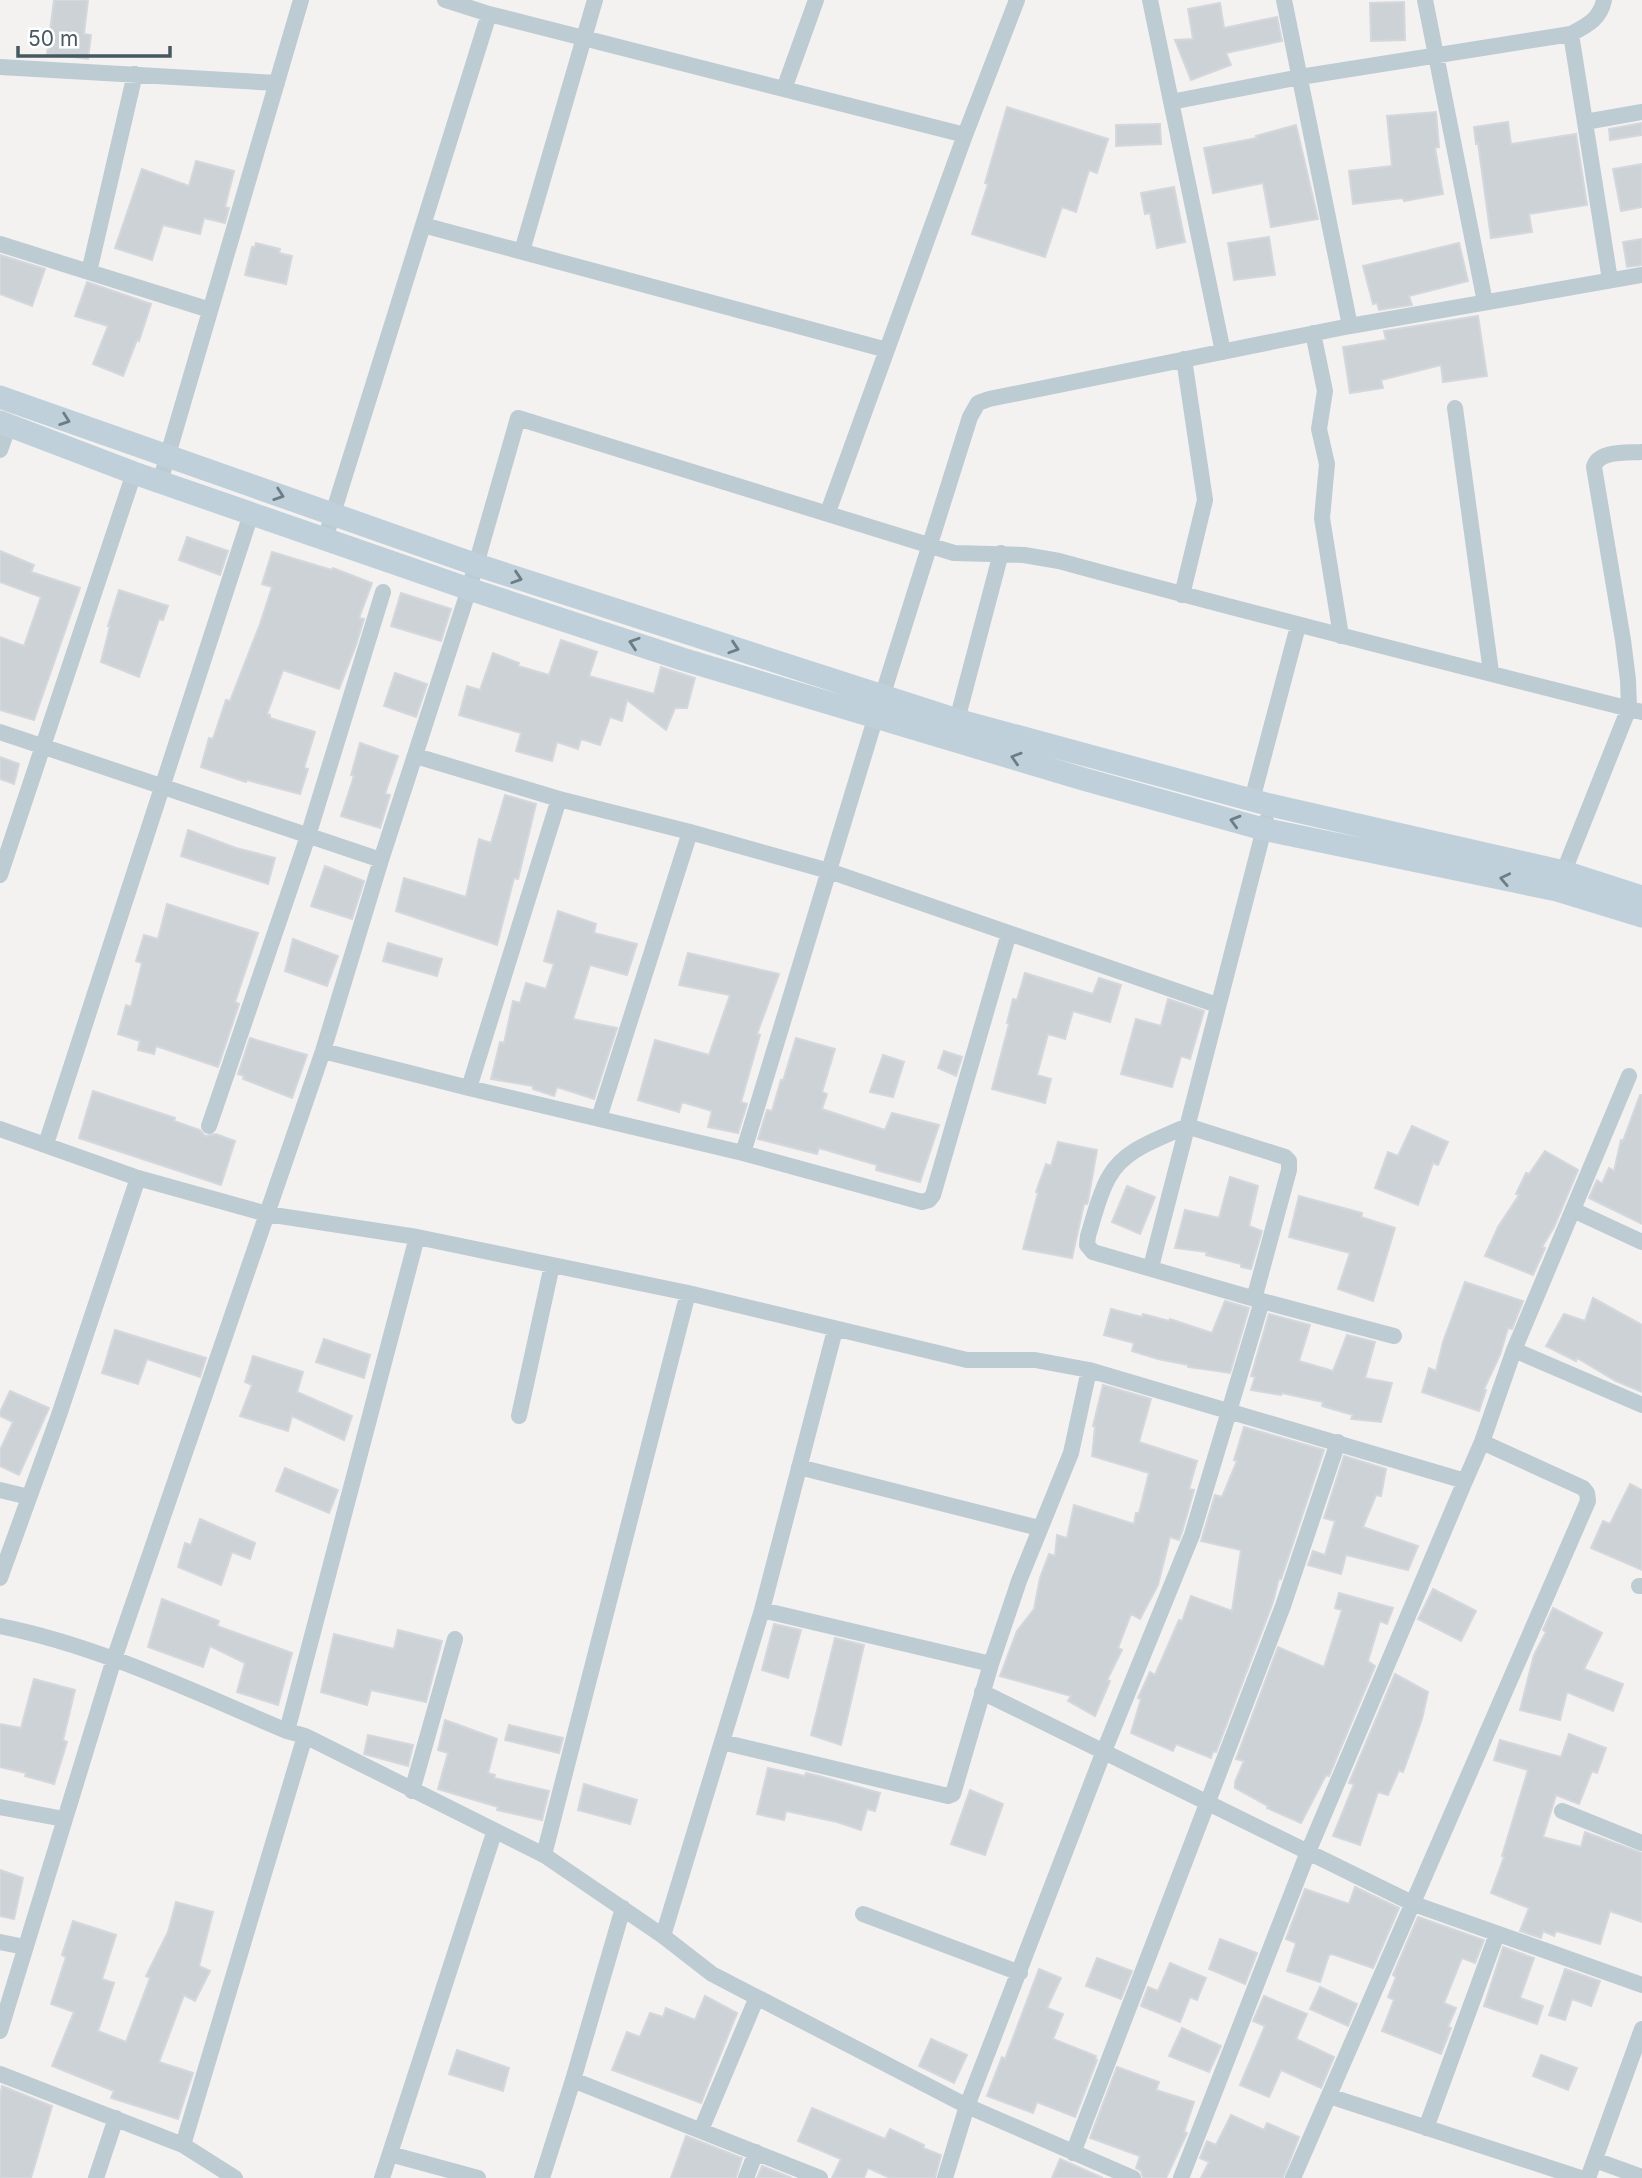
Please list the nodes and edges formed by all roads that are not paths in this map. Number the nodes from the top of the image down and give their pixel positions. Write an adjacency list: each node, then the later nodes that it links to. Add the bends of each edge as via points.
1 (301, 0): 17 (street)
2 (446, 0): 10 (street)
3 (595, 0): 12 (street)
4 (816, 0): 18 (street)
5 (1017, 0): 22 (street)
6 (1150, 0): 19 (street)
7 (1284, 0): 16 (street)
8 (1425, 0): 13 (street)
9 (1604, 0): 11 (street, via 1593,22)
10 (489, 14): 12 (street); 23 (street)
11 (1571, 34): 13 (street); 21 (street)
12 (583, 38): 18 (street); 25 (street)
13 (1436, 57): 16 (street); 29 (street)
14 (0, 66): 15 (street)
15 (135, 74): 17 (street); 26 (street)
16 (1300, 77): 19 (street); 31 (street)
17 (276, 83): 30 (street)
18 (784, 89): 22 (street)
19 (1171, 102): 34 (street)
20 (1642, 112): 21 (street)
21 (1585, 122): 28 (street)
22 (965, 135): 33 (street)
23 (423, 225): 25 (street); 46 (street)
24 (0, 244): 26 (street)
25 (522, 251): 33 (street)
26 (89, 272): 30 (street)
27 (1642, 275): 28 (street)
28 (1609, 280): 29 (street)
29 (1485, 302): 31 (street)
30 (210, 310): 41 (street)
31 (1350, 326): 32 (street)
32 (1313, 333): 34 (street); 55 (street, via 1325,391 1319,429 1327,464 1322,518)
33 (887, 350): 44 (street)
34 (1223, 352): 35 (street)
35 (1184, 359): 48 (street, via 978,403); 53 (street, via 1205,500)
36 (0, 397): 41 (street, one-way to 41)
37 (1455, 408): 56 (street)
38 (4, 424): 39 (street); 42 (street)
39 (0, 450)
40 (1642, 452): 58 (street, via 1601,456 1594,467)
41 (167, 455): 43 (street); 46 (street, one-way to 46)
42 (134, 473): 43 (street); 61 (street)
43 (160, 482): 45 (street)
44 (828, 512): 48 (street); 50 (street, via 518,418)
45 (251, 513): 47 (street); 63 (street)
46 (333, 514): 47 (street); 50 (street)
47 (325, 539): 51 (street)
48 (929, 545): 49 (street, via 954,553); 57 (street)
49 (1001, 553): 53 (street, via 1059,562); 59 (street)
50 (477, 565): 51 (street); 57 (street, one-way to 57)
51 (469, 589): 57 (street, one-way to 51, via 682,659); 62 (street)
52 (383, 592): 68 (street)
53 (1182, 595): 54 (street)
54 (1298, 626): 55 (street); 65 (street)
55 (1341, 636): 56 (street)
56 (1490, 672): 58 (street)
57 (879, 706): 59 (street); 66 (street, one-way to 57, via 1083,779); 70 (street)
58 (1635, 710): 72 (street)
59 (957, 720): 65 (street)
60 (0, 732): 61 (street)
61 (43, 746): 63 (street); 71 (street)
62 (416, 756): 64 (street); 69 (street)
63 (163, 786): 68 (street); 84 (street)
64 (559, 799): 67 (street); 79 (street)
65 (1261, 802): 66 (street); 72 (street)
66 (1264, 830): 72 (street, one-way to 66); 76 (street)
67 (690, 832): 70 (street); 80 (street)
68 (308, 836): 69 (street); 81 (street)
69 (380, 860): 77 (street)
70 (829, 871): 75 (street); 85 (street)
71 (0, 875)
72 (1560, 881): 73 (street); 74 (street)
73 (1642, 897)
74 (1642, 916)
75 (1009, 933): 76 (street); 85 (street, via 929,1200 922,1202)
76 (1217, 1005): 82 (street)
77 (323, 1051): 79 (street); 88 (street)
78 (1629, 1076): 87 (street)
79 (469, 1088): 80 (street)
80 (599, 1118): 85 (street)
81 (209, 1126)
82 (1187, 1126): 92 (street); 92 (street, via 1121,1161 1108,1178 1088,1236 1087,1245 1093,1252); 94 (street, via 1289,1161)
83 (0, 1129): 84 (street)
84 (46, 1144): 86 (street)
85 (743, 1153)
86 (138, 1178): 88 (street); 107 (street)
87 (1573, 1210): 90 (street); 97 (street)
88 (267, 1214): 89 (street); 113 (street)
89 (418, 1237): 91 (street); 116 (street)
90 (1642, 1242)
91 (551, 1265): 93 (street); 101 (street)
92 (1150, 1268): 94 (street)
93 (688, 1293): 95 (street); 128 (street)
94 (1258, 1300): 96 (street); 100 (street)
95 (835, 1330): 98 (street, via 967,1360 1035,1360); 104 (street)
96 (1394, 1336)
97 (1514, 1350): 99 (street); 103 (street)
98 (1089, 1370): 100 (street); 108 (street, via 1071,1453)
99 (1642, 1405)
100 (1230, 1411): 102 (street); 119 (street, via 1192,1535)
101 (519, 1416)
102 (1338, 1442): 105 (street); 121 (street, via 1283,1606)
103 (1482, 1442): 105 (street); 129 (street, via 1583,1488 1588,1501)
104 (799, 1467): 108 (street); 110 (street)
105 (1465, 1481): 127 (street)
106 (0, 1490): 107 (street)
107 (29, 1497): 109 (street)
108 (1039, 1528): 114 (street)
109 (0, 1578)
110 (762, 1610): 114 (street); 118 (street)
111 (0, 1626): 113 (street)
112 (455, 1639): 120 (street)
113 (114, 1659): 116 (street); 124 (street)
114 (991, 1664): 115 (street)
115 (982, 1692): 118 (street, via 956,1787 948,1796); 119 (street)
116 (287, 1731): 117 (street)
117 (305, 1736): 120 (street); 148 (street)
118 (722, 1742): 133 (street)
119 (1104, 1751): 121 (street); 136 (street)
120 (412, 1791): 125 (street)
121 (1206, 1802): 127 (street); 150 (street)
122 (0, 1807): 124 (street)
123 (1562, 1811): 126 (street)
124 (64, 1819): 135 (street)
125 (494, 1832): 128 (street); 151 (street)
126 (1642, 1843)
127 (1308, 1852): 129 (street); 163 (street)
128 (544, 1856): 130 (street)
129 (1414, 1904): 132 (street); 143 (street)
130 (623, 1908): 133 (street); 142 (street)
131 (863, 1914): 136 (street)
132 (1497, 1934): 137 (street); 146 (street)
133 (663, 1936): 138 (street, via 712,1974)
134 (0, 1942): 135 (street)
135 (25, 1947): 140 (street)
136 (1020, 1973): 144 (street)
137 (1642, 1985)
138 (757, 1997): 144 (street); 147 (street)
139 (1642, 2029): 152 (street)
140 (0, 2031)
141 (0, 2074): 145 (street)
142 (573, 2080): 147 (street); 158 (street)
143 (1329, 2096): 146 (street); 164 (street)
144 (967, 2106): 150 (street); 161 (street)
145 (116, 2119): 148 (street); 155 (street)
146 (1426, 2128): 165 (street)
147 (701, 2130): 149 (street)
148 (183, 2145): 153 (street)
149 (756, 2152): 159 (street); 160 (street)
150 (1073, 2153): 162 (street)
151 (390, 2154): 156 (street); 157 (street)
152 (1595, 2160): 154 (street); 166 (street)
153 (231, 2177)
154 (1642, 2177)
155 (96, 2178)
156 (382, 2178)
157 (478, 2178)
158 (542, 2178)
159 (746, 2178)
160 (820, 2178)
161 (945, 2178)
162 (1133, 2178)
163 (1181, 2178)
164 (1293, 2178)
165 (1581, 2178)
166 (1588, 2178)

